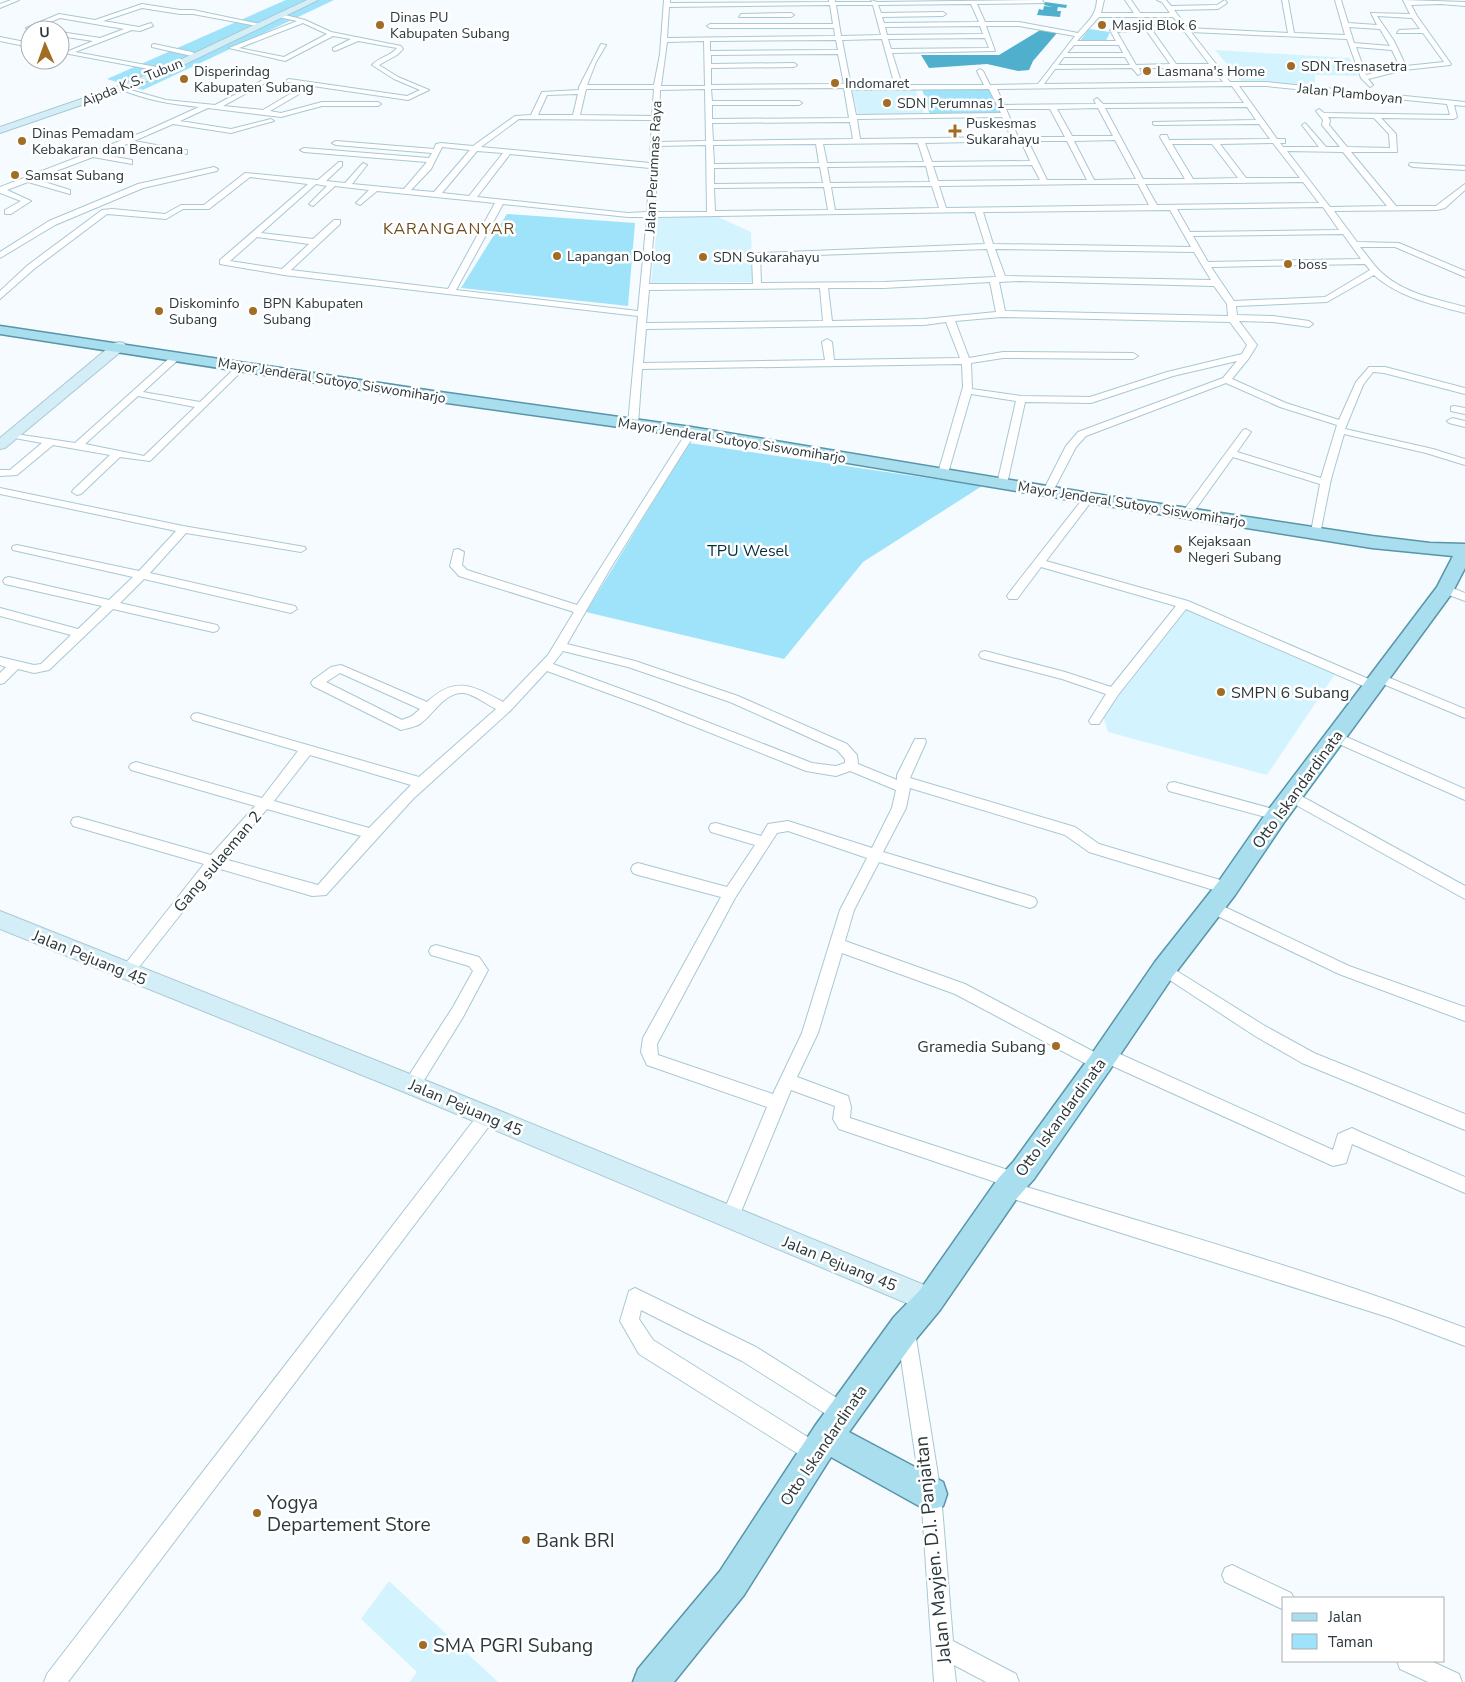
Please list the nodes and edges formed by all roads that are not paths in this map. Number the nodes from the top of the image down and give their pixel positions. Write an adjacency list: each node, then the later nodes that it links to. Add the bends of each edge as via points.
1 (16, 0): 25 (street)
2 (306, 0): 39 (street, Aipda K.S. Tubun)
3 (314, 0): 33 (street, Aipda K.S. Tubun)
4 (1101, 0): 30 (street)
5 (1128, 0): 31 (street)
6 (1160, 0): 26 (street)
7 (1285, 0): 59 (street)
8 (1338, 0): 45 (street)
9 (1429, 0): 20 (street)
10 (956, 1): 17 (street); 21 (street)
11 (987, 1): 17 (street); 18 (street)
12 (1407, 1): 20 (street); 35 (street)
13 (667, 2): 24 (street); 67 (street, Jalan Perumnas Raya)
14 (790, 2): 15 (street); 22 (street); 28 (street)
15 (832, 2): 16 (street); 48 (street)
16 (874, 2): 21 (street); 29 (street)
17 (972, 2): 40 (street)
18 (1042, 2)
19 (1225, 2): 26 (street, via 1218,8)
20 (1441, 2): 23 (street)
21 (939, 3): 27 (street)
22 (740, 4): 24 (street); 34 (street)
23 (1465, 4)
24 (711, 5)
25 (0, 6)
26 (1169, 8): 32 (street)
27 (943, 14): 29 (street); 44 (street)
28 (791, 15): 34 (street); 47 (street)
29 (878, 15): 43 (street)
30 (1097, 15): 31 (street); 58 (street)
31 (1138, 15): 32 (street)
32 (1174, 15): 52 (street)
33 (282, 16): 38 (street); 110 (street, Aipda K.S. Tubun)
34 (740, 16): 46 (street)
35 (1414, 16): 49 (street, via 1373,14); 53 (street)
36 (46, 20): 37 (street, via 55,16)
37 (97, 21): 39 (street, via 142,6); 50 (street)
38 (303, 21): 55 (street); 55 (street, via 232,48 284,59)
39 (257, 24): 83 (street, Aipda K.S. Tubun)
40 (982, 24): 41 (street); 44 (street); 60 (street)
41 (1020, 24): 56 (street); 58 (street)
42 (151, 25): 50 (street)
43 (881, 25): 44 (street); 61 (street)
44 (947, 25)
45 (1346, 25): 49 (street); 68 (street)
46 (741, 26): 47 (street); 65 (street, via 710,22)
47 (793, 26): 48 (street)
48 (835, 26): 63 (street)
49 (1382, 27): 69 (street)
50 (130, 28): 66 (street)
51 (1147, 28): 52 (street); 72 (street, via 1114,28 1112,31); 87 (street)
52 (1183, 28): 59 (street); 88 (street)
53 (1425, 31): 54 (street); 91 (street, via 1448,64)
54 (1399, 32)
55 (332, 34): 62 (street)
56 (1017, 34)
57 (70, 35): 66 (street)
58 (1079, 35): 71 (street)
59 (1291, 35): 68 (street)
60 (986, 36): 61 (street); 77 (street, via 993,50)
61 (884, 37): 63 (street); 77 (street)
62 (358, 38): 75 (street); 100 (street, via 399,46 397,54 375,64 396,78 426,90 408,98)
63 (838, 38): 65 (street); 79 (street)
64 (0, 39): 70 (street)
65 (708, 39): 67 (street); 81 (street)
66 (101, 40): 78 (street)
67 (663, 40): 104 (street, Jalan Perumnas Raya)
68 (1350, 41): 69 (street); 76 (street); 96 (street)
69 (1391, 41): 76 (street)
70 (20, 43)
71 (1073, 43): 72 (street); 84 (street)
72 (1120, 43): 85 (street)
73 (603, 45): 112 (street)
74 (154, 46): 83 (street)
75 (336, 48)
76 (1395, 48): 91 (street)
77 (888, 51): 111 (street)
78 (70, 52)
79 (841, 52): 82 (street); 107 (street)
80 (70, 53): 92 (street)
81 (707, 53): 82 (street); 86 (street)
82 (792, 53): 93 (street)
83 (192, 54): 92 (street, Aipda K.S. Tubun)
84 (1062, 55): 85 (street); 90 (street)
85 (1126, 55): 89 (street)
86 (707, 66): 93 (street); 97 (street)
87 (1174, 66): 88 (street); 89 (street)
88 (1213, 66): 101 (street)
89 (1133, 67): 90 (street); 103 (street)
90 (1053, 68): 109 (street)
91 (1404, 68): 96 (street)
92 (160, 69): 140 (street, Aipda K.S. Tubun)
93 (795, 71): 106 (street)
94 (980, 71): 108 (street)
95 (717, 78): 97 (street)
96 (1364, 78): 113 (street)
97 (708, 79): 105 (street)
98 (288, 81): 100 (street)
99 (263, 82): 121 (street)
100 (312, 84): 126 (street)
101 (1231, 84): 103 (street); 113 (street, Jalan Plamboyan, via 1278,85); 119 (street)
102 (1090, 86): 103 (street); 109 (street); 122 (street)
103 (1147, 86)
104 (657, 87): 105 (street); 112 (street); 131 (street, Jalan Perumnas Raya)
105 (709, 87): 106 (street); 117 (street)
106 (796, 87): 107 (street); 115 (street)
107 (847, 87): 111 (street); 132 (street)
108 (991, 87): 109 (street); 111 (street); 125 (street)
109 (1038, 87)
110 (122, 88): 120 (street, via 154,100); 140 (street, Aipda K.S. Tubun)
111 (899, 88)
112 (582, 90): 129 (street, via 544,93); 130 (street)
113 (1377, 95): 114 (street, Jalan Plamboyan)
114 (1450, 102): 118 (street, Jalan Plamboyan); 128 (street, via 1454,117)
115 (799, 103): 117 (street); 133 (street)
116 (378, 104): 126 (street, via 322,104 281,115)
117 (710, 104): 135 (street)
118 (1465, 104)
119 (1249, 105): 123 (street); 137 (street)
120 (207, 106): 121 (street); 136 (street)
121 (218, 106): 126 (street)
122 (1101, 106): 123 (street); 124 (street); 142 (street)
123 (1145, 106): 138 (street)
124 (1053, 107): 125 (street); 141 (street)
125 (1002, 108): 127 (street)
126 (264, 112)
127 (1006, 115): 132 (street); 143 (street)
128 (1375, 115): 157 (street, via 1392,134 1394,150); 157 (street, via 1321,113 1328,121 1325,124)
129 (534, 117): 130 (street); 154 (street, via 517,117)
130 (576, 118): 131 (street)
131 (656, 118): 153 (street, Jalan Perumnas Raya)
132 (852, 118): 133 (street); 145 (street)
133 (802, 120): 135 (street)
134 (271, 121): 136 (street, via 231,131)
135 (710, 121): 152 (street)
136 (171, 122): 148 (street)
137 (1261, 122): 138 (street); 147 (street)
138 (1155, 123): 150 (street)
139 (1305, 125): 147 (street, via 1320,144)
140 (0, 128)
141 (1070, 138): 142 (street); 143 (street); 181 (street)
142 (1117, 138): 177 (street)
143 (1019, 139): 144 (street); 164 (street)
144 (922, 140): 145 (street); 166 (street)
145 (857, 141): 149 (street)
146 (1214, 141): 147 (street); 150 (street); 176 (street)
147 (1274, 141): 155 (street)
148 (126, 142): 160 (street); 161 (street)
149 (819, 142): 152 (street); 168 (street)
150 (1168, 142): 178 (street)
151 (336, 143): 158 (street)
152 (709, 143): 153 (street); 171 (street)
153 (655, 144): 170 (street, Jalan Perumnas Raya)
154 (476, 147): 158 (street, via 441,145); 159 (street); 191 (street)
155 (1281, 149): 157 (street); 175 (street)
156 (304, 150): 162 (street)
157 (1347, 150): 199 (street)
158 (436, 151): 162 (street)
159 (509, 151): 170 (street); 192 (street)
160 (184, 152)
161 (93, 155): 163 (street); 174 (street)
162 (431, 160): 190 (street)
163 (129, 162)
164 (1034, 163): 166 (street); 180 (street)
165 (339, 164): 179 (street)
166 (930, 164): 168 (street); 183 (street)
167 (363, 165): 185 (street)
168 (824, 165): 171 (street); 184 (street)
169 (1413, 165): 172 (street)
170 (654, 166): 205 (street, Jalan Perumnas Raya)
171 (710, 166): 186 (street)
172 (1465, 168)
173 (214, 169): 214 (street, via 141,186 52,224)
174 (28, 180): 189 (street); 202 (street, via 0,190 27,201)
175 (1304, 180): 176 (street); 197 (street)
176 (1244, 181): 178 (street)
177 (1140, 182): 178 (street); 181 (street); 196 (street)
178 (1191, 182)
179 (316, 183): 182 (street); 208 (street); 226 (street, via 248,175 206,207 181,207 166,218 106,211 37,263)
180 (1045, 183): 181 (street); 183 (street)
181 (1092, 183)
182 (333, 184): 185 (street); 195 (street)
183 (936, 184): 184 (street); 200 (street)
184 (827, 185): 186 (street); 203 (street)
185 (346, 186): 188 (street)
186 (710, 186): 204 (street)
187 (1465, 186): 199 (street, via 1437,208)
188 (375, 189): 190 (street); 194 (street)
189 (68, 192)
190 (405, 192): 191 (street)
191 (436, 196): 192 (street)
192 (471, 199): 193 (street)
193 (500, 202): 205 (street); 225 (street)
194 (360, 203)
195 (313, 204)
196 (1154, 207): 198 (street); 201 (street)
197 (1326, 207): 198 (street); 199 (street); 207 (street)
198 (1172, 208): 209 (street)
199 (1393, 208)
200 (943, 210): 201 (street); 203 (street)
201 (978, 210): 212 (street)
202 (8, 212)
203 (832, 212): 204 (street)
204 (711, 214): 205 (street)
205 (651, 215): 224 (street, Jalan Perumnas Raya)
206 (337, 222): 210 (street)
207 (1345, 232): 209 (street); 211 (street)
208 (254, 234): 210 (street); 217 (street, via 223,262)
209 (1186, 234): 213 (street)
210 (315, 242): 217 (street)
211 (1354, 244): 215 (street); 219 (street, via 1396,245)
212 (989, 246): 213 (street); 220 (street); 222 (street, via 759,254 756,256)
213 (1195, 250): 216 (street)
214 (0, 256)
215 (1367, 261): 216 (street); 218 (street)
216 (1205, 266): 221 (street)
217 (284, 272): 225 (street)
218 (1374, 272): 227 (street, via 1327,299); 228 (street, via 1399,289)
219 (1465, 274)
220 (998, 278): 221 (street); 223 (street, via 884,286); 230 (street)
221 (1216, 283): 227 (street)
222 (758, 286): 223 (street); 224 (street)
223 (824, 286): 233 (street)
224 (644, 287): 229 (street, Jalan Perumnas Raya)
225 (450, 292): 229 (street)
226 (0, 296)
227 (1231, 304): 231 (street)
228 (1465, 310)
229 (643, 314): 235 (street, Jalan Perumnas Raya)
230 (1001, 314): 231 (street); 232 (street)
231 (1233, 319): 234 (street, via 1273,319); 241 (street, via 1252,345)
232 (950, 320): 233 (street); 242 (street)
233 (828, 324): 235 (street)
234 (1310, 324)
235 (641, 326): 245 (street, Jalan Perumnas Raya)
236 (0, 330): 238 (main road, Mayor Jenderal Sutoyo Siswomiharjo)
237 (827, 342): 243 (street)
238 (120, 346): 239 (main road, Mayor Jenderal Sutoyo Siswomiharjo); 260 (street)
239 (176, 356): 244 (main road, Mayor Jenderal Sutoyo Siswomiharjo); 249 (street)
240 (1134, 356): 242 (street, via 1003,355)
241 (1246, 356): 246 (street); 250 (street, via 1170,374 1096,399)
242 (966, 361): 243 (street); 247 (street)
243 (830, 364): 245 (street)
244 (240, 366): 251 (street); 255 (main road, Mayor Jenderal Sutoyo Siswomiharjo)
245 (638, 366): 255 (street, Jalan Perumnas Raya)
246 (1226, 380): 257 (street); 272 (street, via 1082,434 1070,448)
247 (968, 386): 250 (street); 268 (street)
248 (1465, 391): 257 (street, via 1371,369 1360,382)
249 (135, 393): 251 (street); 263 (street)
250 (1021, 399): 270 (street)
251 (202, 405): 265 (street, via 146,459)
252 (1454, 409): 253 (street)
253 (1465, 411)
254 (1452, 421): 256 (street)
255 (633, 424): 258 (main road, Mayor Jenderal Sutoyo Siswomiharjo)
256 (1465, 424)
257 (1340, 427): 266 (street); 269 (street)
258 (691, 432): 268 (main road, Mayor Jenderal Sutoyo Siswomiharjo); 291 (street)
259 (1246, 432): 264 (street)
260 (13, 435): 261 (street); 262 (street)
261 (51, 441): 263 (street); 267 (street, via 13,473)
262 (0, 445)
263 (77, 446): 265 (street)
264 (1230, 453): 269 (street); 275 (street)
265 (117, 454): 273 (street)
266 (1465, 462)
267 (0, 473)
268 (943, 473): 270 (main road, Mayor Jenderal Sutoyo Siswomiharjo)
269 (1324, 482): 277 (street)
270 (1002, 484): 272 (main road, Mayor Jenderal Sutoyo Siswomiharjo)
271 (0, 491): 276 (street)
272 (1048, 491): 274 (main road, Mayor Jenderal Sutoyo Siswomiharjo)
273 (77, 492)
274 (1089, 498): 275 (main road, Mayor Jenderal Sutoyo Siswomiharjo); 282 (street)
275 (1188, 512): 277 (main road, Mayor Jenderal Sutoyo Siswomiharjo)
276 (183, 529): 279 (street); 283 (street)
277 (1316, 532): 280 (main road, Mayor Jenderal Sutoyo Siswomiharjo, via 1430,549)
278 (17, 548): 283 (street)
279 (301, 549)
280 (1465, 550): 285 (main road, Otto Iskandardinata)
281 (458, 552): 291 (street, via 456,566 463,574)
282 (1039, 563): 286 (street); 288 (street)
283 (141, 576): 289 (street); 290 (street)
284 (9, 581): 289 (street)
285 (1444, 589): 287 (street); 301 (main road, Otto Iskandardinata)
286 (1013, 596)
287 (1465, 597)
288 (1184, 604): 301 (street); 302 (street)
289 (110, 606): 293 (street); 294 (street)
290 (291, 609)
291 (580, 610): 295 (street)
292 (0, 612): 294 (street)
293 (213, 628)
294 (81, 634): 298 (street, via 41,670)
295 (561, 647): 299 (street); 311 (street, via 631,664 734,700 842,747 852,758)
296 (985, 655): 302 (street)
297 (0, 661): 298 (street)
298 (15, 665): 300 (street)
299 (545, 666): 304 (street); 311 (street, via 811,768 836,771)
300 (0, 680)
301 (1377, 682): 305 (street); 308 (main road, Otto Iskandardinata)
302 (1114, 692): 307 (street)
303 (429, 708): 303 (street, via 411,723 401,725 317,683 334,670 341,669); 304 (street, via 445,694 465,689)
304 (506, 708): 313 (street)
305 (1465, 714)
306 (197, 717): 310 (street)
307 (1095, 721)
308 (1335, 737): 316 (street); 318 (main road, Otto Iskandardinata)
309 (920, 742): 314 (street)
310 (307, 749): 313 (street); 317 (street, Gang sulaeman 2)
311 (851, 766): 314 (street)
312 (136, 767): 317 (street)
313 (421, 783): 321 (street)
314 (903, 784): 323 (street, via 899,808); 328 (street, via 1070,831 1094,848)
315 (1174, 788): 318 (street)
316 (1465, 795)
317 (265, 803): 321 (street); 324 (street, Gang sulaeman 2)
318 (1284, 806): 326 (street); 328 (main road, Otto Iskandardinata)
319 (78, 822): 324 (street)
320 (716, 828): 322 (street)
321 (371, 834): 324 (street, via 320,891)
322 (764, 842): 323 (street, via 773,828 788,826); 327 (street)
323 (875, 855): 329 (street); 331 (street, via 847,910)
324 (214, 861): 334 (street, Gang sulaeman 2)
325 (638, 869): 327 (street)
326 (1465, 893)
327 (730, 894): 339 (street, via 649,1043 648,1055 653,1060)
328 (1219, 898): 333 (main road, Otto Iskandardinata); 335 (street, via 1344,970)
329 (1030, 902)
330 (0, 920): 334 (street, Jalan Pejuang 45)
331 (838, 944): 336 (street, via 960,989); 337 (street, via 810,1033)
332 (436, 951): 338 (street, via 474,961 481,970)
333 (1164, 969): 336 (main road, Otto Iskandardinata); 341 (street, via 1308,1058)
334 (127, 972): 338 (street, Jalan Pejuang 45)
335 (1465, 1014)
336 (1102, 1059): 342 (main road, Otto Iskandardinata); 343 (street, via 1333,1158 1340,1157 1344,1139 1352,1136)
337 (788, 1081): 339 (street); 342 (street, via 842,1101 840,1119 845,1124)
338 (412, 1085): 340 (street, Jalan Pejuang 45)
339 (777, 1103): 344 (street)
340 (487, 1116): 344 (street, Jalan Pejuang 45); 354 (street)
341 (1465, 1122)
342 (1010, 1185): 345 (main road, Otto Iskandardinata); 347 (street)
343 (1465, 1185)
344 (730, 1218): 345 (street, Jalan Pejuang 45)
345 (930, 1300): 346 (main road, Otto Iskandardinata)
346 (905, 1328): 348 (main road, Otto Iskandardinata); 349 (street, Jalan Mayjen. D.I. Panjaitan)
347 (1465, 1337)
348 (828, 1434): 348 (street, via 748,1354 635,1297 629,1321 646,1346); 349 (main road); 355 (main road, Otto Iskandardinata, via 732,1583)
349 (931, 1494): 352 (street, Jalan Mayjen. D.I. Panjaitan)
350 (1232, 1575): 351 (street)
351 (1282, 1599)
352 (943, 1647): 356 (street, Jalan Mayjen. D.I. Panjaitan); 357 (street)
353 (1410, 1662): 358 (street)
354 (55, 1682)
355 (651, 1682)
356 (945, 1682)
357 (1008, 1682)
358 (1451, 1682)

